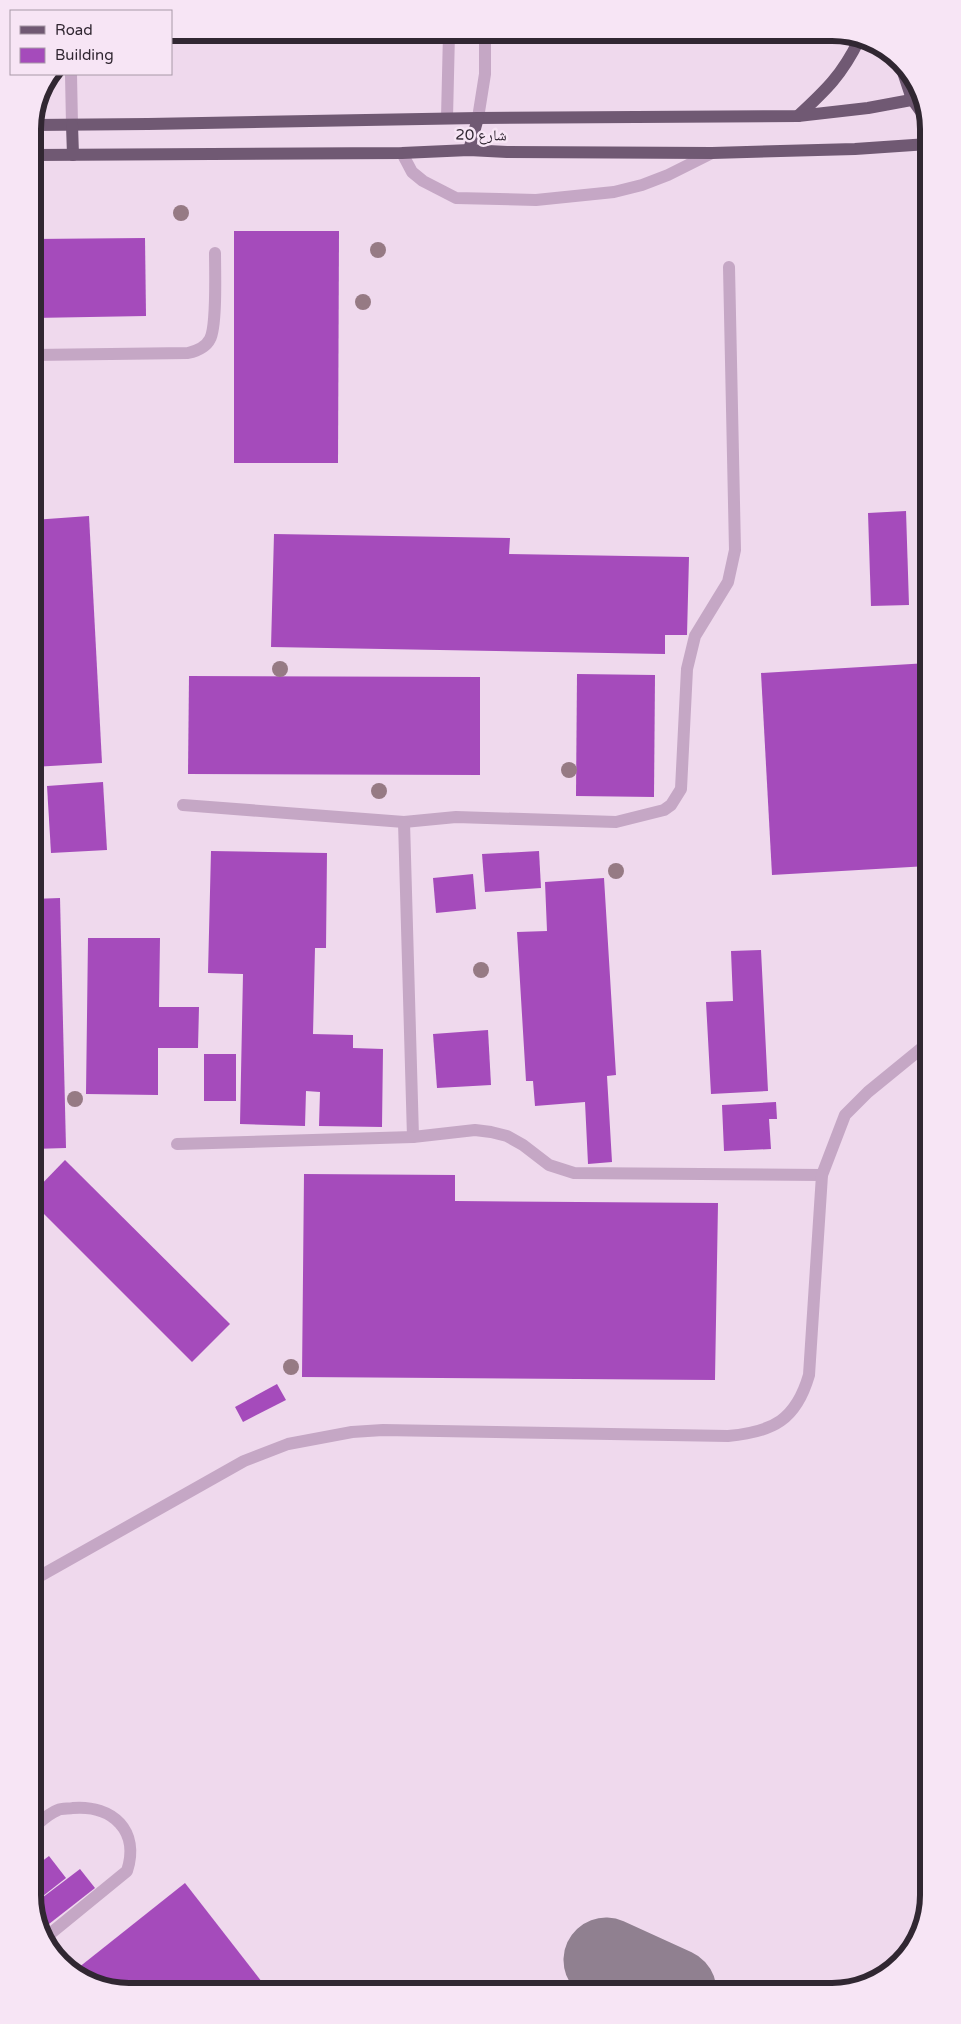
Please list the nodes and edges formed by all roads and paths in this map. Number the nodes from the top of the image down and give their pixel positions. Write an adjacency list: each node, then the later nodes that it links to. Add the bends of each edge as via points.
1 (449, 41): 7 (lane)
2 (485, 41): 8 (lane, via 485,74)
3 (857, 45): 6 (main road, via 832,85)
4 (71, 75): 10 (lane)
5 (914, 99): 6 (main road, شارع 20)
6 (798, 116): 8 (main road, شارع 20)
7 (448, 118): 8 (main road, شارع 20); 10 (main road, شارع 20)
8 (478, 118): 12 (main road)
9 (41, 124): 10 (main road, شارع 20)
10 (72, 125): 16 (main road)
11 (920, 144): 14 (main road, شارع 20)
12 (469, 150): 13 (main road, شارع 20); 14 (main road, شارع 20)
13 (402, 153): 14 (lane, via 412,172 437,190 456,198 536,200 614,192 668,175); 16 (main road, شارع 20)
14 (712, 153)
15 (41, 155): 16 (main road, شارع 20)
16 (73, 155)
17 (215, 253): 19 (lane, via 213,332 206,345 198,351)
18 (729, 267): 21 (lane, via 735,550 728,582 702,624 690,652 677,797 664,810 616,822 456,817)
19 (41, 355)
20 (183, 805): 21 (lane)
21 (404, 822): 23 (lane)
22 (920, 1049): 25 (lane, via 844,1115)
23 (413, 1137): 24 (lane); 25 (lane, via 475,1130 491,1132 523,1145 549,1165 574,1173)
24 (176, 1144)
25 (822, 1175): 26 (lane, via 810,1375 794,1409 767,1429 728,1436 382,1430 322,1436 288,1444 244,1461)
26 (41, 1575)
27 (41, 1822): 28 (lane, via 58,1810 81,1808 100,1811 123,1826 131,1848 127,1871)
28 (50, 1934)

